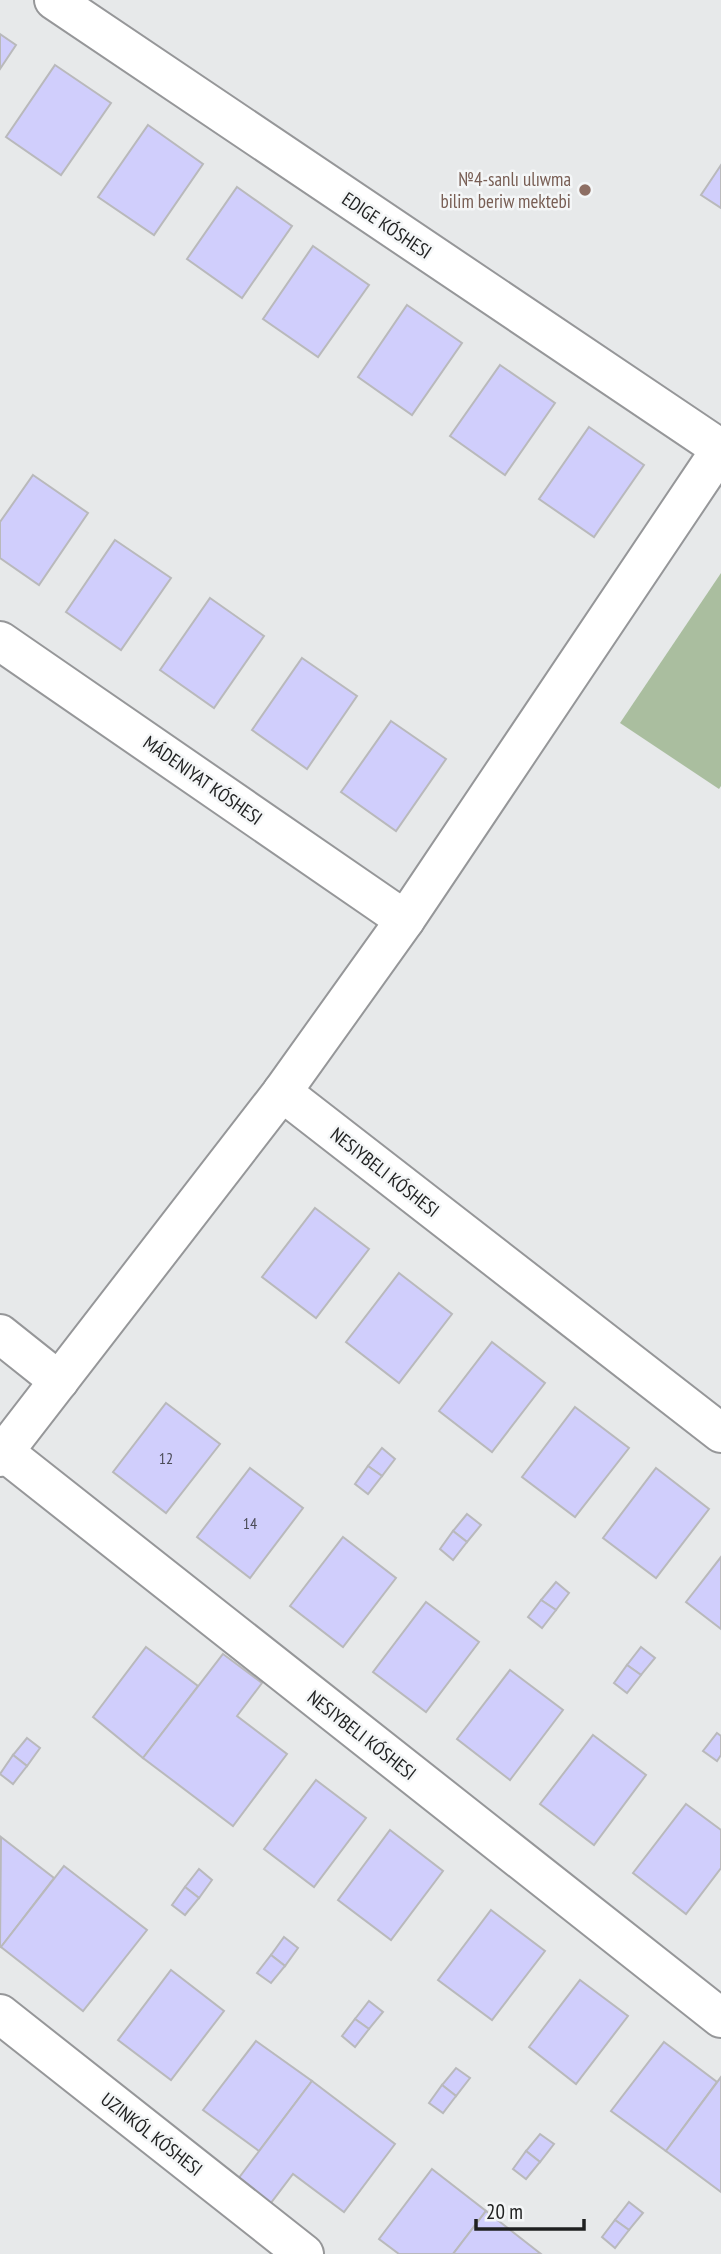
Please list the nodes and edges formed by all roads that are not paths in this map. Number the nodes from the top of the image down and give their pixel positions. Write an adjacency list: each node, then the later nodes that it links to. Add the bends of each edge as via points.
1 (54, 0): 2 (street, EDIGE KÓSHESI)
2 (721, 449): 4 (street)
3 (0, 641): 4 (street, MÁDENIYAT KÓSHESI)
4 (405, 920): 5 (street)
5 (282, 1092): 7 (street); 8 (street, NESIYBELI KÓSHESI)
6 (0, 1334): 7 (street)
7 (60, 1381): 9 (street)
8 (721, 1433)
9 (2, 1455): 11 (street, NESIYBELI KÓSHESI)
10 (0, 2014): 12 (street)
11 (721, 2018)
12 (304, 2254)

